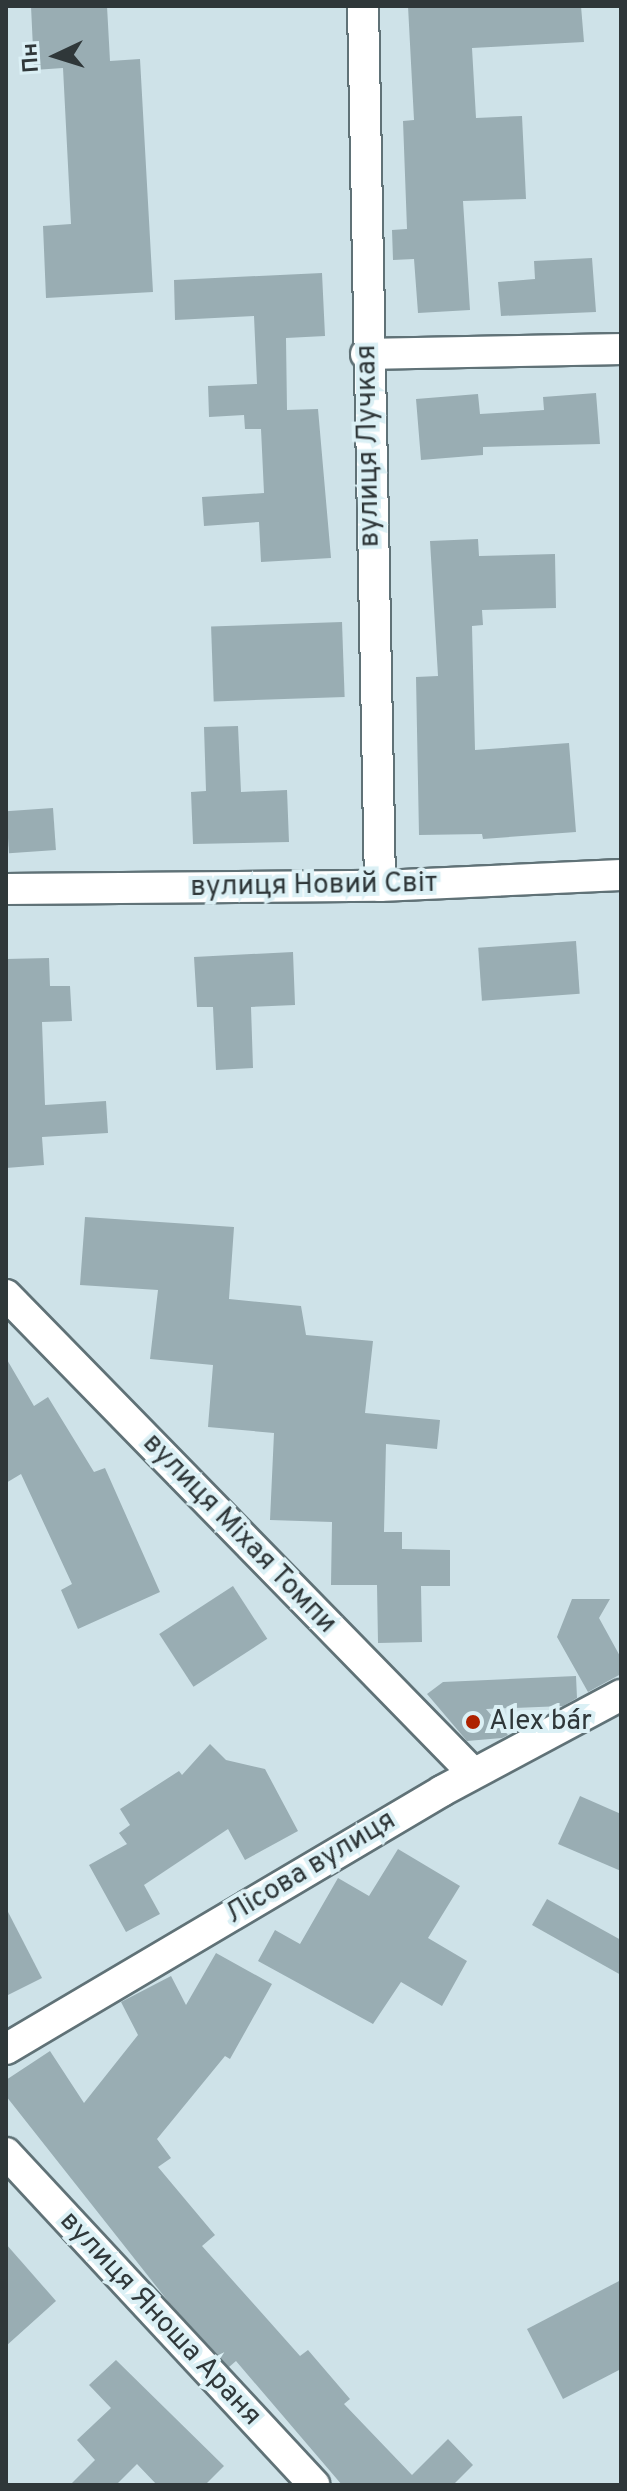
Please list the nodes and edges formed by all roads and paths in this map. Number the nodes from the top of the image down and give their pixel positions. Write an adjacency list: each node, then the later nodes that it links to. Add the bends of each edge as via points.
1 (363, 6): 3 (street, вулиця Лучкая)
2 (621, 349): 3 (street)
3 (366, 354): 5 (street, вулиця Лучкая)
4 (621, 875): 5 (street, вулиця Новий Світ)
5 (380, 886): 6 (street, вулиця Новий Світ)
6 (6, 889)
7 (6, 1295): 9 (street, вулиця Міхая Томпи)
8 (621, 1695): 9 (street, Лісова вулиця)
9 (473, 1773): 10 (street, Лісова вулиця)
10 (6, 2049)
11 (6, 2153): 12 (street, вулиця Яноша Араня)
12 (314, 2485)

